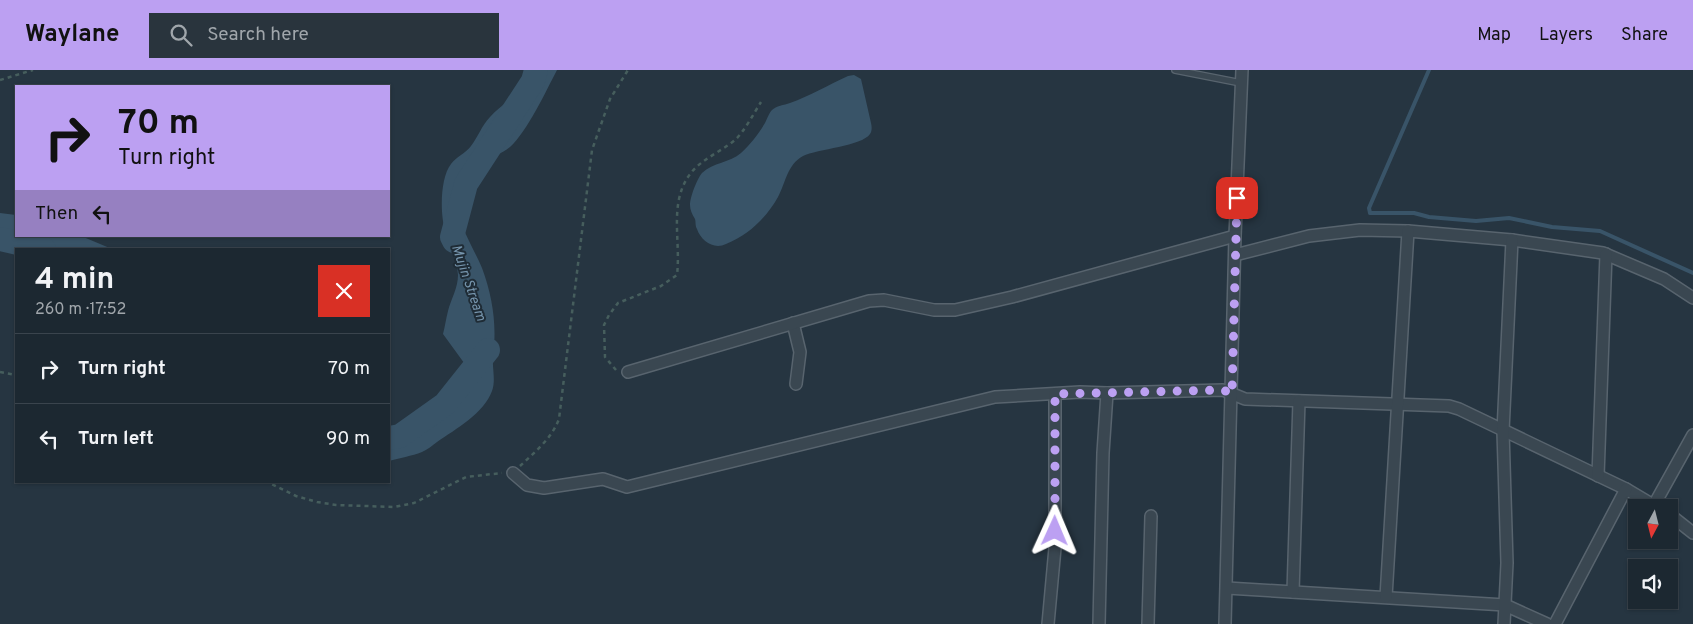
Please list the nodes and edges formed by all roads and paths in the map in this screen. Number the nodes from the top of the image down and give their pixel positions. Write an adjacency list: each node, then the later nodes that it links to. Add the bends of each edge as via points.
1 (33, 70): 5 (path)
2 (628, 70): 26 (path, via 610,99 592,150 559,419 546,441)
3 (1174, 70): 6 (lane)
4 (1242, 70): 6 (street)
5 (0, 80)
6 (1241, 83): 9 (street)
7 (761, 102): 16 (path, via 737,139 708,157 687,177 679,198 677,217 677,275 661,286 618,303 604,325 605,357 615,370)
8 (1408, 231): 10 (street); 12 (street, via 1360,230 1309,236); 23 (street)
9 (1235, 236): 12 (street); 14 (street, via 955,310 934,310 884,300 869,301)
10 (1512, 240): 11 (street); 24 (street)
11 (1606, 254): 13 (street, via 1664,279); 27 (street)
12 (1235, 255): 21 (street)
13 (1693, 298)
14 (793, 322): 16 (street); 18 (street, via 800,352)
15 (0, 372): 17 (path)
16 (628, 372)
17 (15, 375)
18 (796, 384)
19 (1107, 393): 20 (street); 21 (street, via 1223,390); 40 (street)
20 (1055, 394): 26 (street, via 995,397 627,487 603,479 544,488 527,485); 39 (street, via 1055,548)
21 (1232, 394): 22 (street, via 1245,399); 35 (street)
22 (1299, 401): 23 (street); 36 (street)
23 (1397, 404): 24 (street, via 1449,406); 37 (street)
24 (1503, 431): 27 (street); 38 (street, via 1508,563)
25 (1693, 435): 31 (street)
26 (513, 473): 28 (path, via 466,477 414,504 394,507 317,502)
27 (1598, 476): 29 (street)
28 (270, 483)
29 (1626, 489): 30 (street); 45 (street)
30 (1644, 499)
31 (1660, 499)
32 (1151, 516): 41 (street)
33 (1678, 521): 34 (street)
34 (1693, 532)
35 (1227, 588): 36 (street); 42 (street)
36 (1293, 592): 37 (street)
37 (1386, 597): 38 (street)
38 (1505, 605): 43 (street); 44 (street)
39 (1048, 624)
40 (1099, 624)
41 (1148, 624)
42 (1226, 624)
43 (1504, 624)
44 (1547, 624)
45 (1555, 624)

